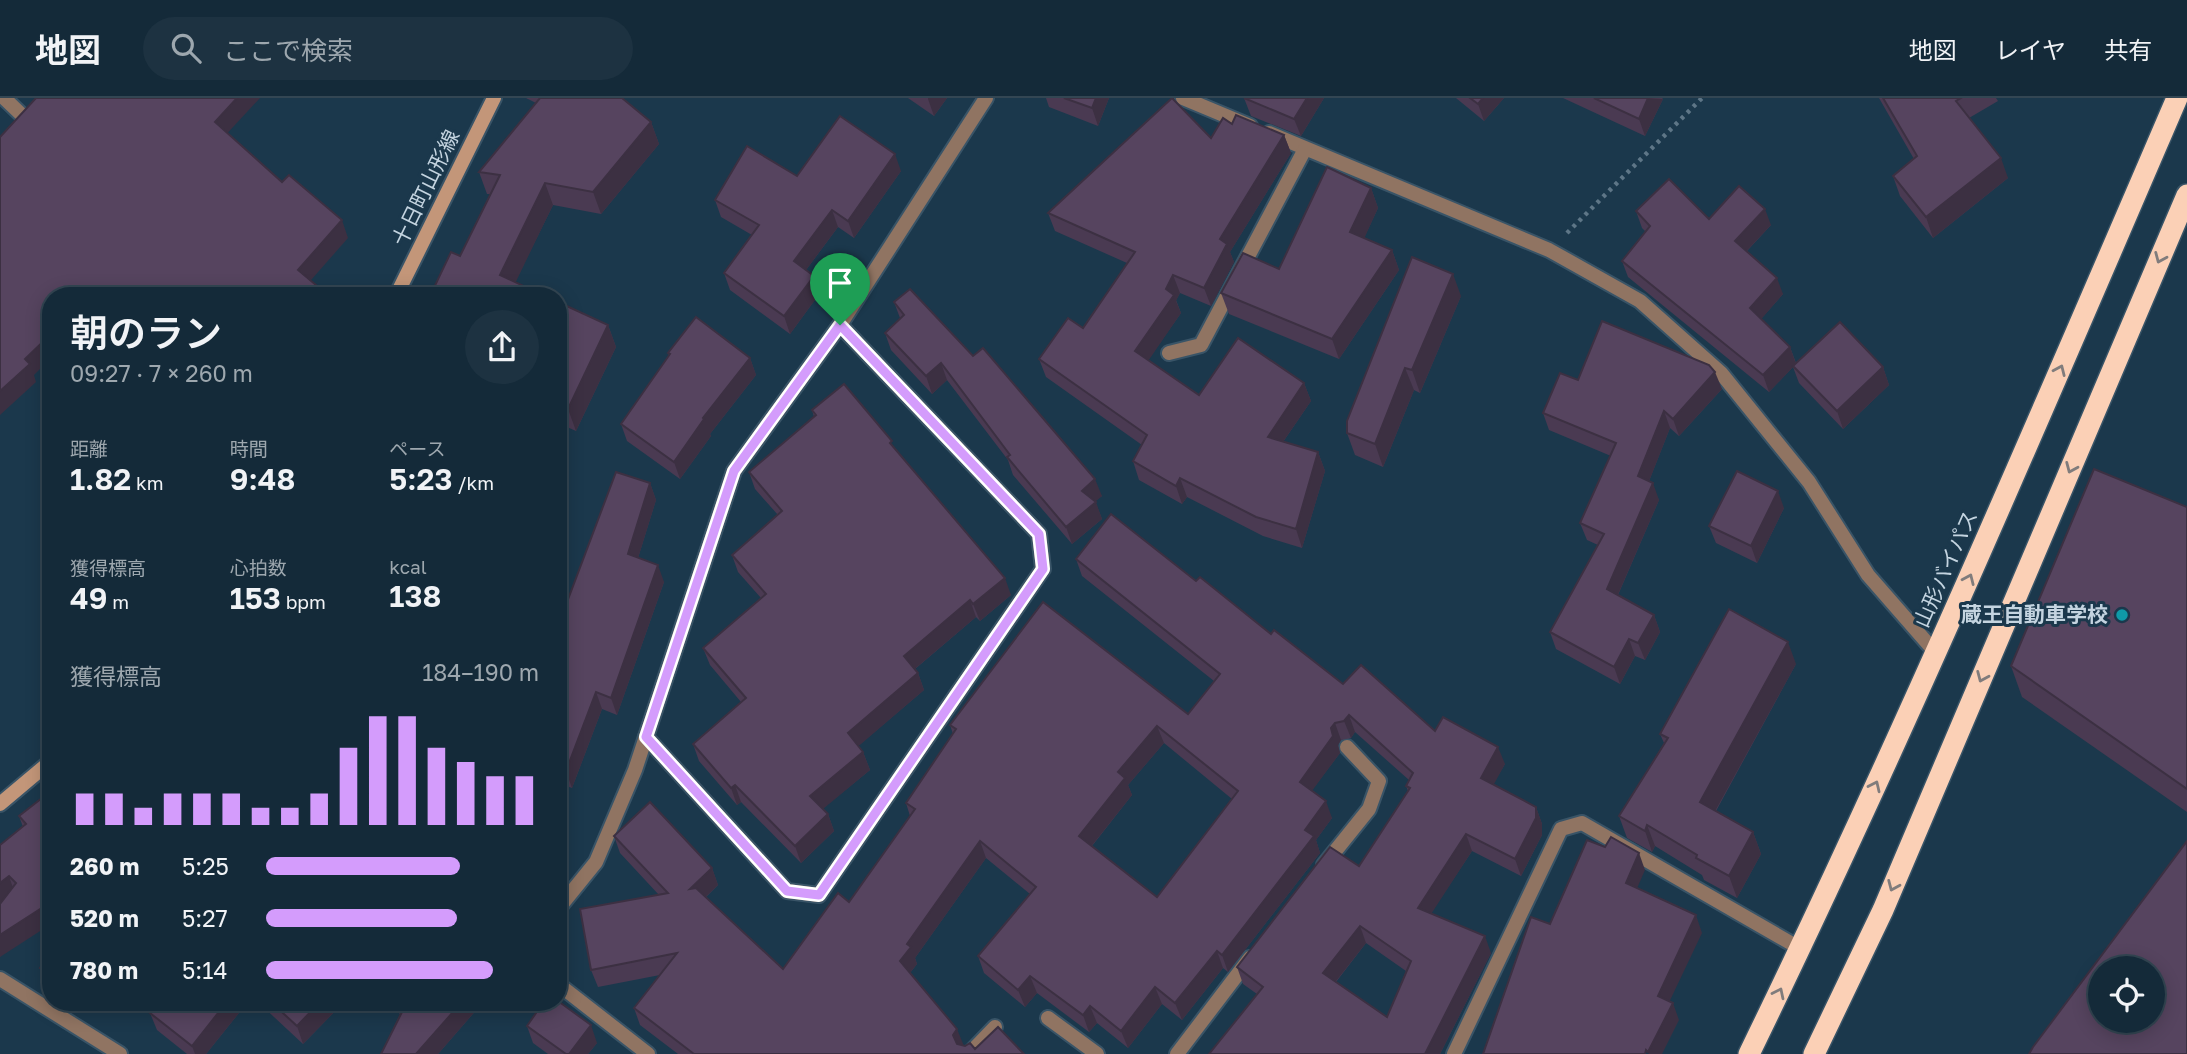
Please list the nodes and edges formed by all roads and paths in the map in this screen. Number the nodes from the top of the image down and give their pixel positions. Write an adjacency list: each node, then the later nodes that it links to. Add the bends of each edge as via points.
1 (4, 98): 8 (street)
2 (494, 98): 12 (main road, 十日町山形線)
3 (986, 98): 13 (street)
4 (1184, 98): 7 (street)
5 (1702, 98): 11 (path)
6 (2177, 98): 15 (highway, 山形バイパス, one-way to 6)
7 (1213, 103): 9 (street)
8 (26, 119)
9 (1305, 149): 11 (street); 14 (street, via 1201,345)
10 (2187, 195): 37 (highway, one-way to 37, via 1883,910)
11 (1549, 250): 15 (street, via 1640,301 1721,373 1810,482 1868,575)
12 (400, 287)
13 (840, 325): 16 (street, via 734,471); 16 (street, via 1039,534 1043,569 819,895 787,891)
14 (1169, 354)
15 (1936, 653): 22 (highway, 山形バイパス, one-way to 15)
16 (646, 737): 21 (street, via 596,862)
17 (1347, 747): 20 (street, via 1379,781 1369,809)
18 (42, 769): 19 (main road)
19 (0, 804)
20 (1315, 875)
21 (567, 898)
22 (1801, 948): 35 (street, via 1582,823 1561,828); 36 (highway, 山形バイパス, one-way to 22)
23 (1257, 949): 34 (street)
24 (0, 979): 26 (street)
25 (567, 991): 31 (street)
26 (42, 1005)
27 (51, 1011): 30 (street)
28 (1048, 1018): 33 (street)
29 (995, 1027): 32 (street)
30 (120, 1054)
31 (648, 1054)
32 (969, 1054)
33 (1097, 1054)
34 (1177, 1054)
35 (1454, 1054)
36 (1749, 1054)
37 (1814, 1054)

